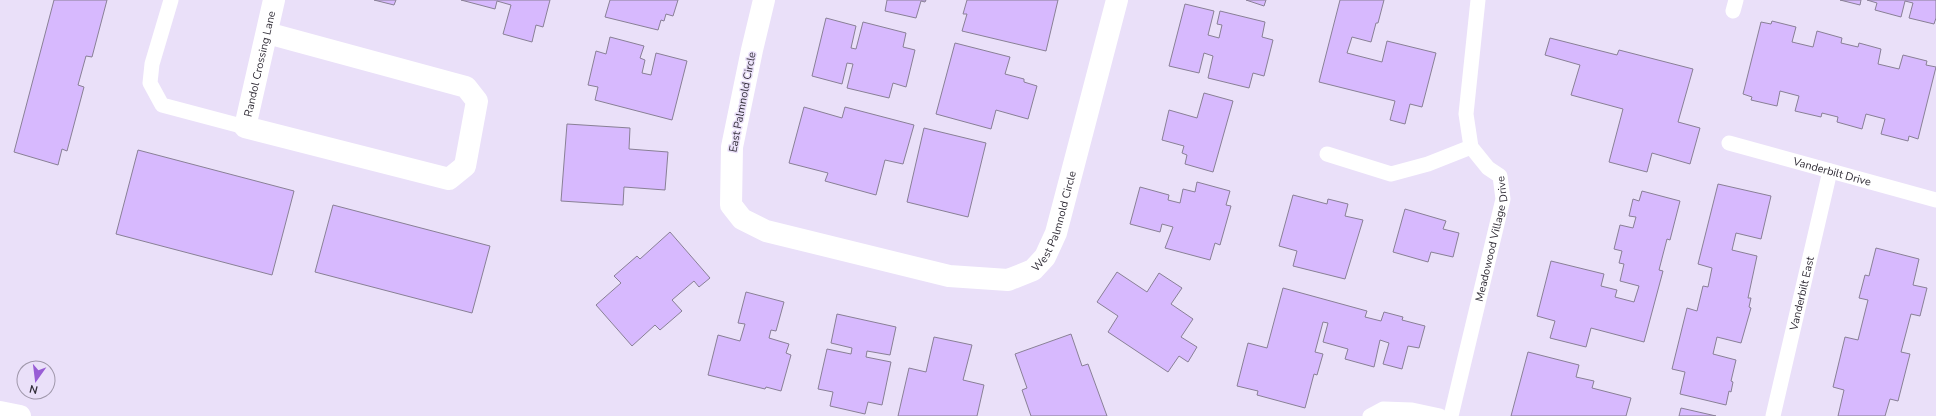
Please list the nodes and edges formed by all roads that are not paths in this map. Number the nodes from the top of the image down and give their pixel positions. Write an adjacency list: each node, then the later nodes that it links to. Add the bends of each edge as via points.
1 (171, 0): 7 (lane, via 152,64 150,83 162,105)
2 (274, 0): 6 (main road, Randol Crossing Lane)
3 (764, 0): 13 (main road, East Palmnold Circle, via 732,147 731,205 742,219 766,230)
4 (1118, 0): 13 (main road, West Palmnold Circle, via 1056,233 1045,257 1033,270 1008,280 949,276)
5 (1478, 0): 9 (lane, via 1466,114)
6 (267, 33): 7 (main road, Randol Crossing Lane); 7 (main road, via 466,87 477,101 464,166 448,179)
7 (245, 128)
8 (1729, 143): 11 (lane, Vanderbilt Drive)
9 (1471, 147): 10 (lane, via 1428,164 1391,174); 18 (lane, Meadowood Village Drive, via 1488,168 1500,176 1503,199)
10 (1327, 154)
11 (1830, 171): 12 (lane, Vanderbilt Drive); 19 (lane, Vanderbilt East)
12 (1936, 200)
13 (862, 255)
14 (0, 412): 15 (main road)
15 (20, 416)
16 (1370, 416): 17 (lane, via 1383,409 1412,410)
17 (1440, 416)
18 (1451, 416)
19 (1773, 416)

